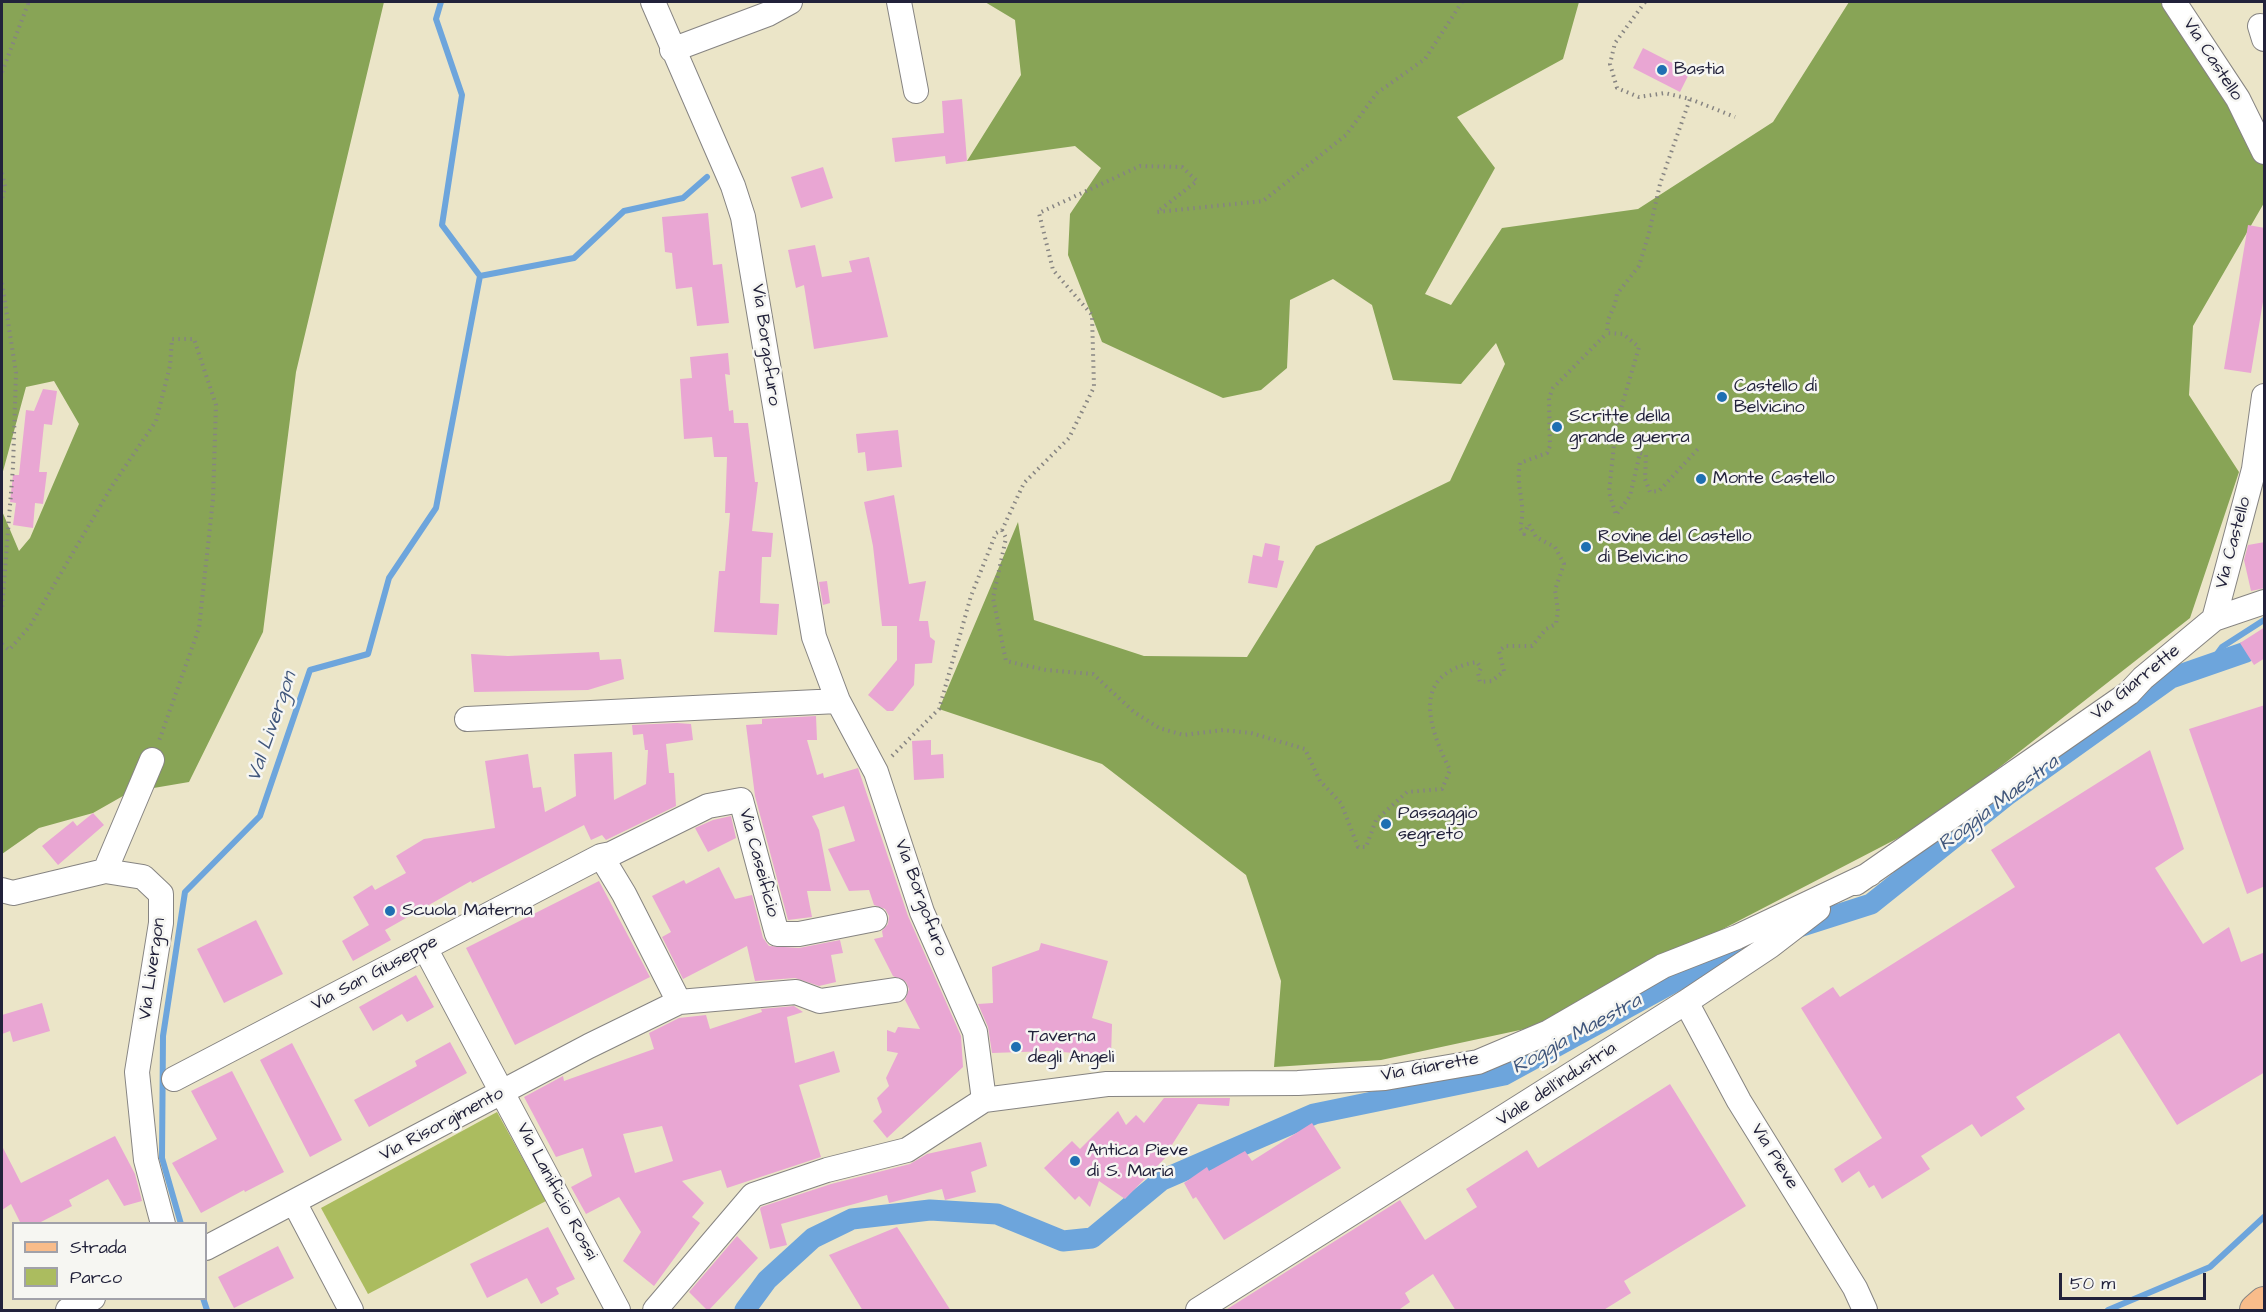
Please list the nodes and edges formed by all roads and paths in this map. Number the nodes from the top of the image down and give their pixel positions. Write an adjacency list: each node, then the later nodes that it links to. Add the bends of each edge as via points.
1 (26, 2): 9 (path)
2 (653, 2): 8 (street, Via Borgofuro)
3 (790, 2): 8 (street, via 768,15)
4 (899, 2): 10 (street)
5 (1462, 2): 20 (path, via 1425,59 1377,93 1346,135 1263,201 1157,212 1197,181 1182,166 1140,166 1039,213 1053,270 1092,315 1094,387 1070,438 1024,483)
6 (1645, 2): 11 (path, via 1615,42 1610,64 1617,88 1639,97 1665,93)
7 (2174, 2): 13 (street, Via Castello, via 2238,99)
8 (672, 50): 25 (street, Via Borgofuro, via 743,217 814,637)
9 (2, 72)
10 (916, 92)
11 (1690, 99): 12 (path); 17 (path, via 1660,184 1639,266 1617,294)
12 (1735, 117)
13 (2265, 152)
14 (2, 173): 15 (path)
15 (2, 200)
16 (2, 283): 22 (path, via 16,373 14,467)
17 (1607, 333): 19 (path, via 1623,334 1639,347 1616,426 1609,492 1616,515 1630,496 1640,453 1646,455 1645,479 1650,492 1659,491); 20 (path, via 1553,388 1548,398 1548,453 1520,463 1518,471 1524,512 1520,528 1524,534 1529,524 1536,537 1555,547 1564,564 1555,590 1556,624 1546,629 1532,646 1505,646 1499,651 1504,671 1492,681 1480,682 1481,668 1476,662 1444,673 1430,698 1430,721 1450,770 1442,789 1407,792 1376,820 1366,848 1358,847 1341,803 1320,781 1305,749 1251,733 1223,730 1184,735 1159,728 1134,712 1093,674 1006,661 993,598 1006,537)
18 (2265, 396): 23 (street, Via Castello, via 2253,469)
19 (1698, 449)
20 (1002, 530): 28 (path, via 996,533 971,596 939,709)
21 (2265, 602): 23 (street)
22 (2, 609)
23 (2214, 619): 30 (street, Via Giarrette, via 2129,693)
24 (2, 644): 27 (path, via 9,650 30,626 112,486 156,421 170,366 172,339 194,339 216,405 213,500 199,628)
25 (838, 701): 26 (street); 28 (street, Via Borgofuro)
26 (466, 719)
27 (152, 760): 32 (street)
28 (876, 772): 42 (street, Via Borgofuro, via 922,912 975,1032)
29 (741, 800): 31 (street, Via San Giuseppe, via 708,806); 35 (street, Via Caseificio, via 777,934 798,934)
30 (1908, 847): 33 (street, Viale dell'industria)
31 (601, 856): 36 (street, Via San Giuseppe); 38 (street)
32 (105, 871): 34 (street, via 13,893); 44 (street, Via Livergon, via 143,877 161,894 161,923 137,1072 146,1160)
33 (1870, 873): 39 (street, Viale dell'industria); 42 (street, Via Giarette, via 1737,937 1663,966 1549,1032 1478,1062 1385,1078 1298,1083 1107,1084)
34 (2, 890)
35 (875, 919)
36 (426, 948): 40 (street, Via San Giuseppe); 41 (street, Via Lanificio Rossi)
37 (895, 990): 38 (street, via 820,1001 796,992)
38 (679, 1002): 41 (street, Via Risorgimento)
39 (1686, 1002): 52 (street, Viale dell'industria); 53 (street, Via Pieve, via 1739,1101)
40 (174, 1079)
41 (504, 1092): 43 (street, Via Risorgimento); 50 (street, Via Lanificio Rossi)
42 (984, 1100): 51 (street, via 907,1150 827,1170 753,1195)
43 (294, 1202): 45 (street, Via Risorgimento); 49 (street)
44 (162, 1222)
45 (207, 1247)
46 (91, 1300): 48 (street)
47 (2265, 1303): 54 (main road)
48 (68, 1311)
49 (351, 1311)
50 (618, 1311)
51 (655, 1311)
52 (1198, 1311)
53 (1865, 1311)
54 (2256, 1311)

